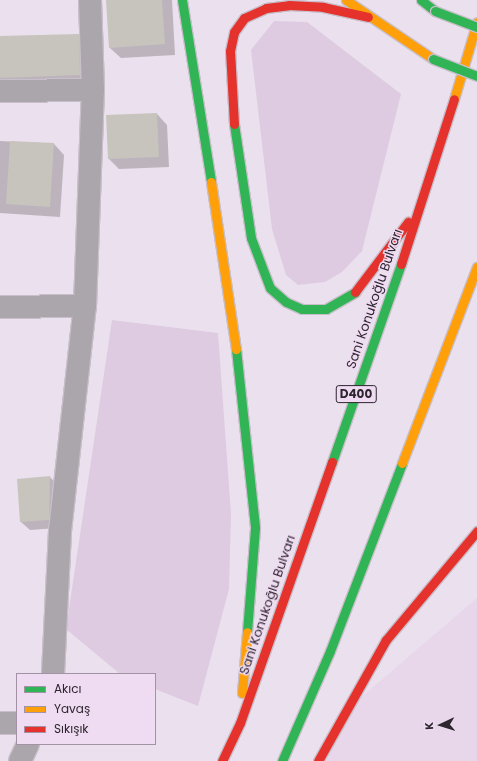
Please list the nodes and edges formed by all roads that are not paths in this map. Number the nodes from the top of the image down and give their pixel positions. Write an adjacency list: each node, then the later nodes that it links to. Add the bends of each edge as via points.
1 (90, 0): 9 (street)
2 (182, 0): 19 (main road, via 235,335 255,528)
3 (346, 0): 5 (main road)
4 (421, 0): 7 (main road, bridge, via 435,10)
5 (368, 17): 8 (main road, bridge, via 434,59); 11 (main road, via 323,7 289,5 266,8 244,18 234,32 230,51 232,108 251,238 270,288 286,302 302,309 326,308 353,296)
6 (477, 22): 11 (main road, Sani Konukoğlu Bulvarı / D400)
7 (477, 27)
8 (477, 76)
9 (93, 90): 10 (street); 13 (street)
10 (0, 91)
11 (424, 198): 19 (main road, Sani Konukoğlu Bulvarı / D400)
12 (477, 267): 23 (main road, via 330,651)
13 (85, 306): 14 (street); 16 (street, via 60,531)
14 (0, 307)
15 (477, 531): 24 (main road, via 386,640)
16 (53, 673)
17 (0, 723): 18 (street)
18 (16, 723)
19 (240, 723): 22 (main road, Sani Konukoğlu Bulvarı / D400)
20 (28, 745): 21 (street)
21 (20, 761)
22 (222, 761)
23 (282, 761)
24 (318, 761)

